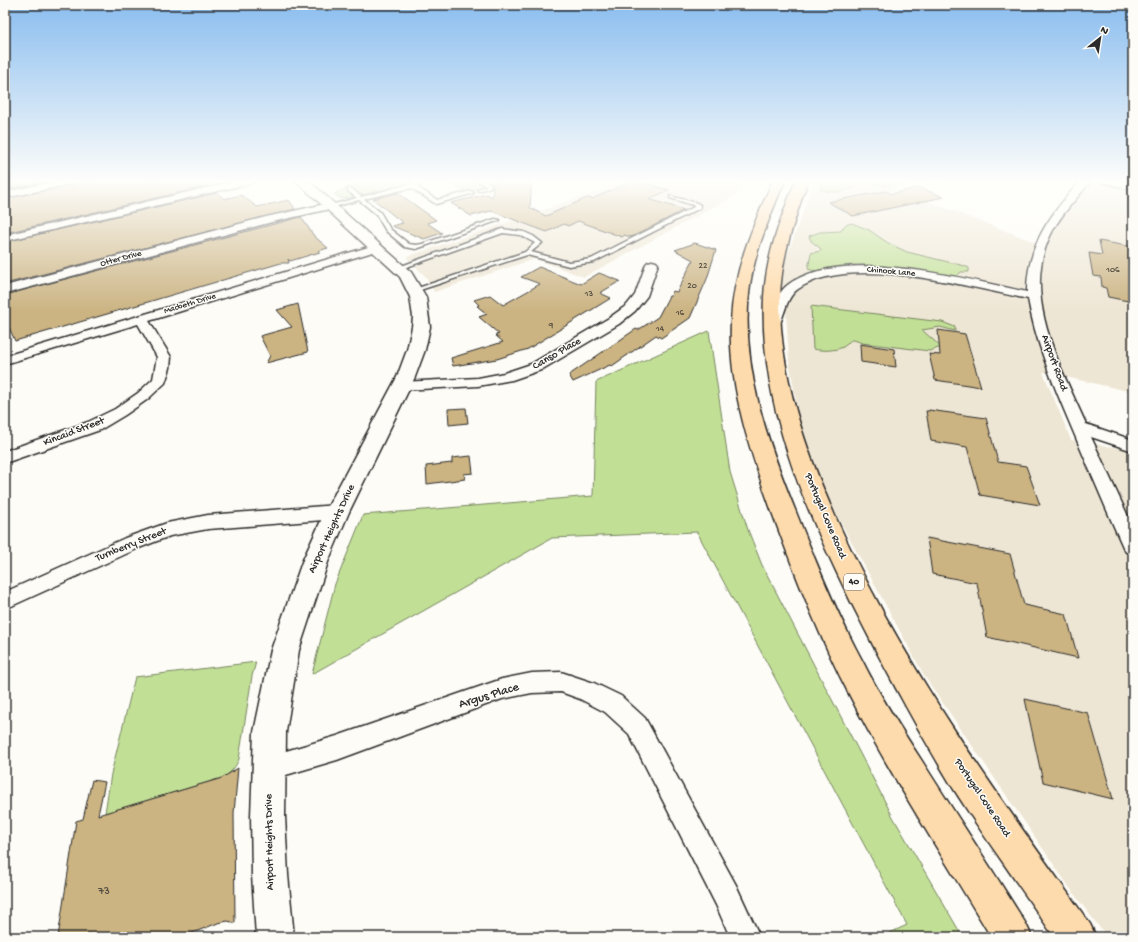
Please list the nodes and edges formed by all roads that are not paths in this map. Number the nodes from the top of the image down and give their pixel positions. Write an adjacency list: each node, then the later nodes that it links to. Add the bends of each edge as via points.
1 (65, 224): 10 (street)
2 (251, 224): 15 (street, Otter Drive)
3 (350, 224): 11 (street, Airport Heights Drive)
4 (384, 224): 5 (lane, via 388,230 412,248)
5 (483, 224)
6 (666, 224): 12 (lane, via 592,262 569,264)
7 (761, 224): 31 (main road, via 745,272 741,295 740,346 753,423 770,477 821,605 854,674 901,757)
8 (786, 224): 19 (main road, Portugal Cove Road / 40, via 778,255 772,295)
9 (1051, 224): 17 (street, Airport Road, via 1038,254)
10 (5, 238)
11 (376, 248): 14 (street, Airport Heights Drive); 18 (street, Macbeth Drive)
12 (527, 253): 14 (lane, via 538,243 509,230); 16 (lane)
13 (652, 264): 21 (street, Canso Place, via 641,296 631,308 614,321 536,367 507,377 478,382)
14 (399, 268): 16 (street, Airport Heights Drive)
15 (5, 290)
16 (415, 290): 21 (street, Airport Heights Drive, via 420,305 421,327 412,364)
17 (1034, 297): 19 (street, Chinook Lane, via 913,273 850,270 819,275 794,287 783,298); 22 (street, Airport Road, via 1041,329)
18 (141, 320): 20 (street, Macbeth Drive); 24 (street, Kincaid Street, via 164,357 160,380 143,396 94,426)
19 (772, 326): 32 (main road, Portugal Cove Road / 40, via 779,383 804,468 861,596 906,679 966,777)
20 (5, 360)
21 (402, 386): 25 (street, Airport Heights Drive)
22 (1079, 427): 23 (street); 26 (street, Airport Road)
23 (1133, 446)
24 (5, 457)
25 (337, 512): 27 (street, Turnberry Street, via 208,522 167,530 132,543); 28 (street, Airport Heights Drive, via 315,562 285,650 270,732)
26 (1133, 547)
27 (5, 601)
28 (269, 768): 29 (street, Airport Heights Drive, via 270,875); 30 (street, Argus Place, via 337,748 502,689 532,683 561,682 586,690 613,704 637,726 726,895)
29 (275, 937)
30 (745, 937)
31 (1013, 937)
32 (1078, 937)

